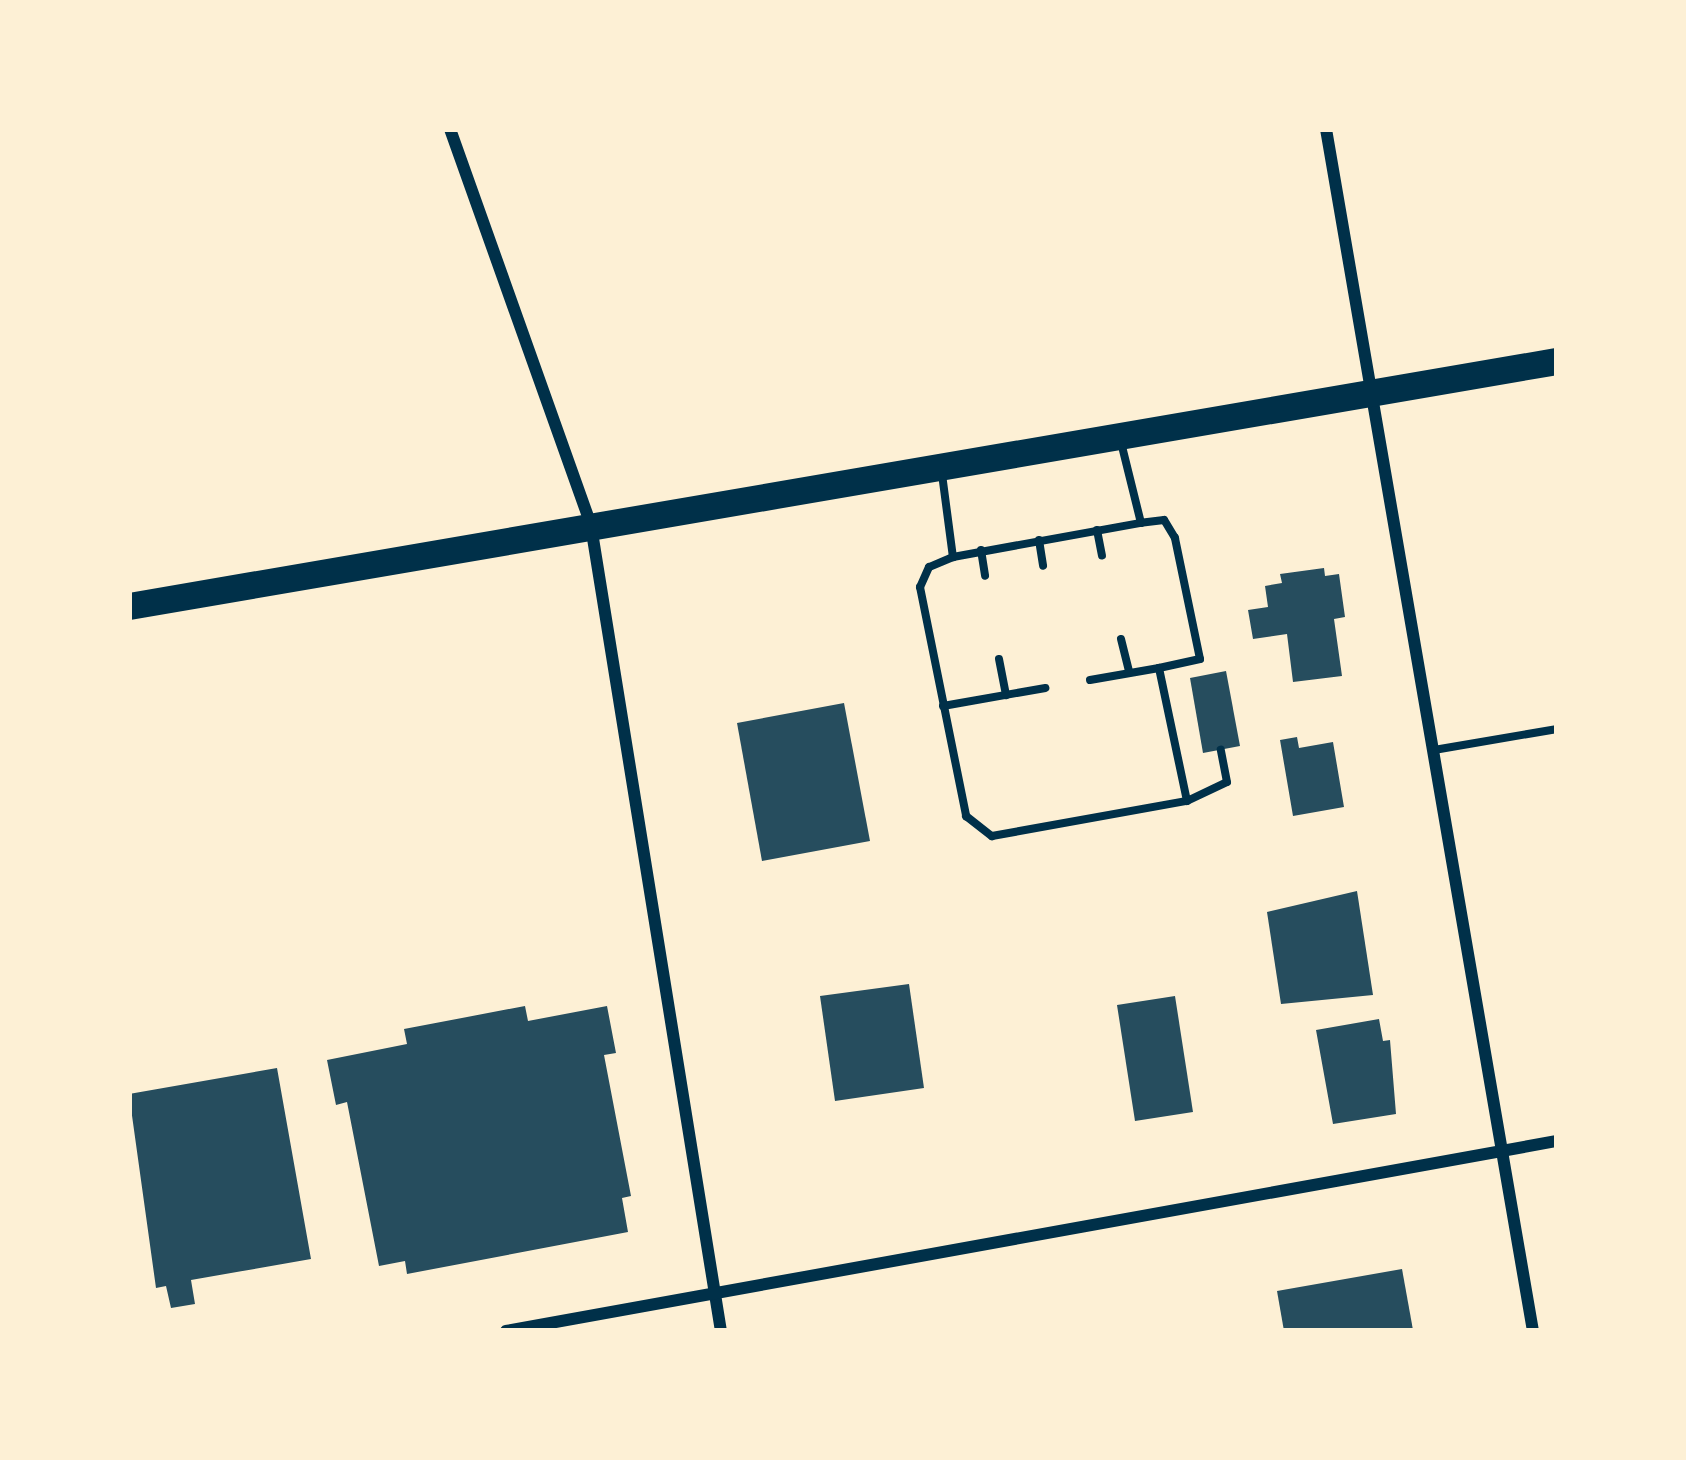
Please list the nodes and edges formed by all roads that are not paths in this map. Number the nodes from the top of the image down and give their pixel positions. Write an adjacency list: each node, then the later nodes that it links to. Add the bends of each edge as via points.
1 (449, 129): 8 (street)
2 (1326, 129): 4 (street)
3 (1557, 361): 4 (main road)
4 (1372, 392): 5 (main road); 29 (street)
5 (1120, 435): 6 (main road); 7 (lane)
6 (941, 466): 8 (main road); 13 (lane)
7 (1141, 523): 9 (lane); 19 (lane, via 1164,520 1175,538)
8 (592, 526): 16 (main road); 33 (street)
9 (1097, 530): 10 (lane); 12 (lane)
10 (1039, 540): 11 (lane); 14 (lane)
11 (981, 550): 13 (lane); 15 (lane)
12 (1102, 556)
13 (953, 557): 26 (lane, via 928,568 920,587)
14 (1043, 566)
15 (985, 576)
16 (129, 606)
17 (1120, 639): 21 (lane)
18 (999, 658): 25 (lane)
19 (1200, 659): 20 (lane); 22 (lane)
20 (1159, 668): 21 (lane); 30 (lane)
21 (1130, 672): 23 (lane)
22 (1204, 675)
23 (1090, 680)
24 (1045, 688): 25 (lane)
25 (1006, 695): 26 (lane)
26 (943, 706): 30 (lane, via 966,816 992,836)
27 (1557, 729): 29 (lane)
28 (1221, 749): 30 (lane, via 1228,782)
29 (1432, 750): 32 (street)
30 (1187, 801)
31 (1557, 1141): 32 (street)
32 (1499, 1151): 33 (street); 36 (street)
33 (714, 1292): 34 (street); 35 (street)
34 (506, 1331)
35 (721, 1331)
36 (1533, 1331)

